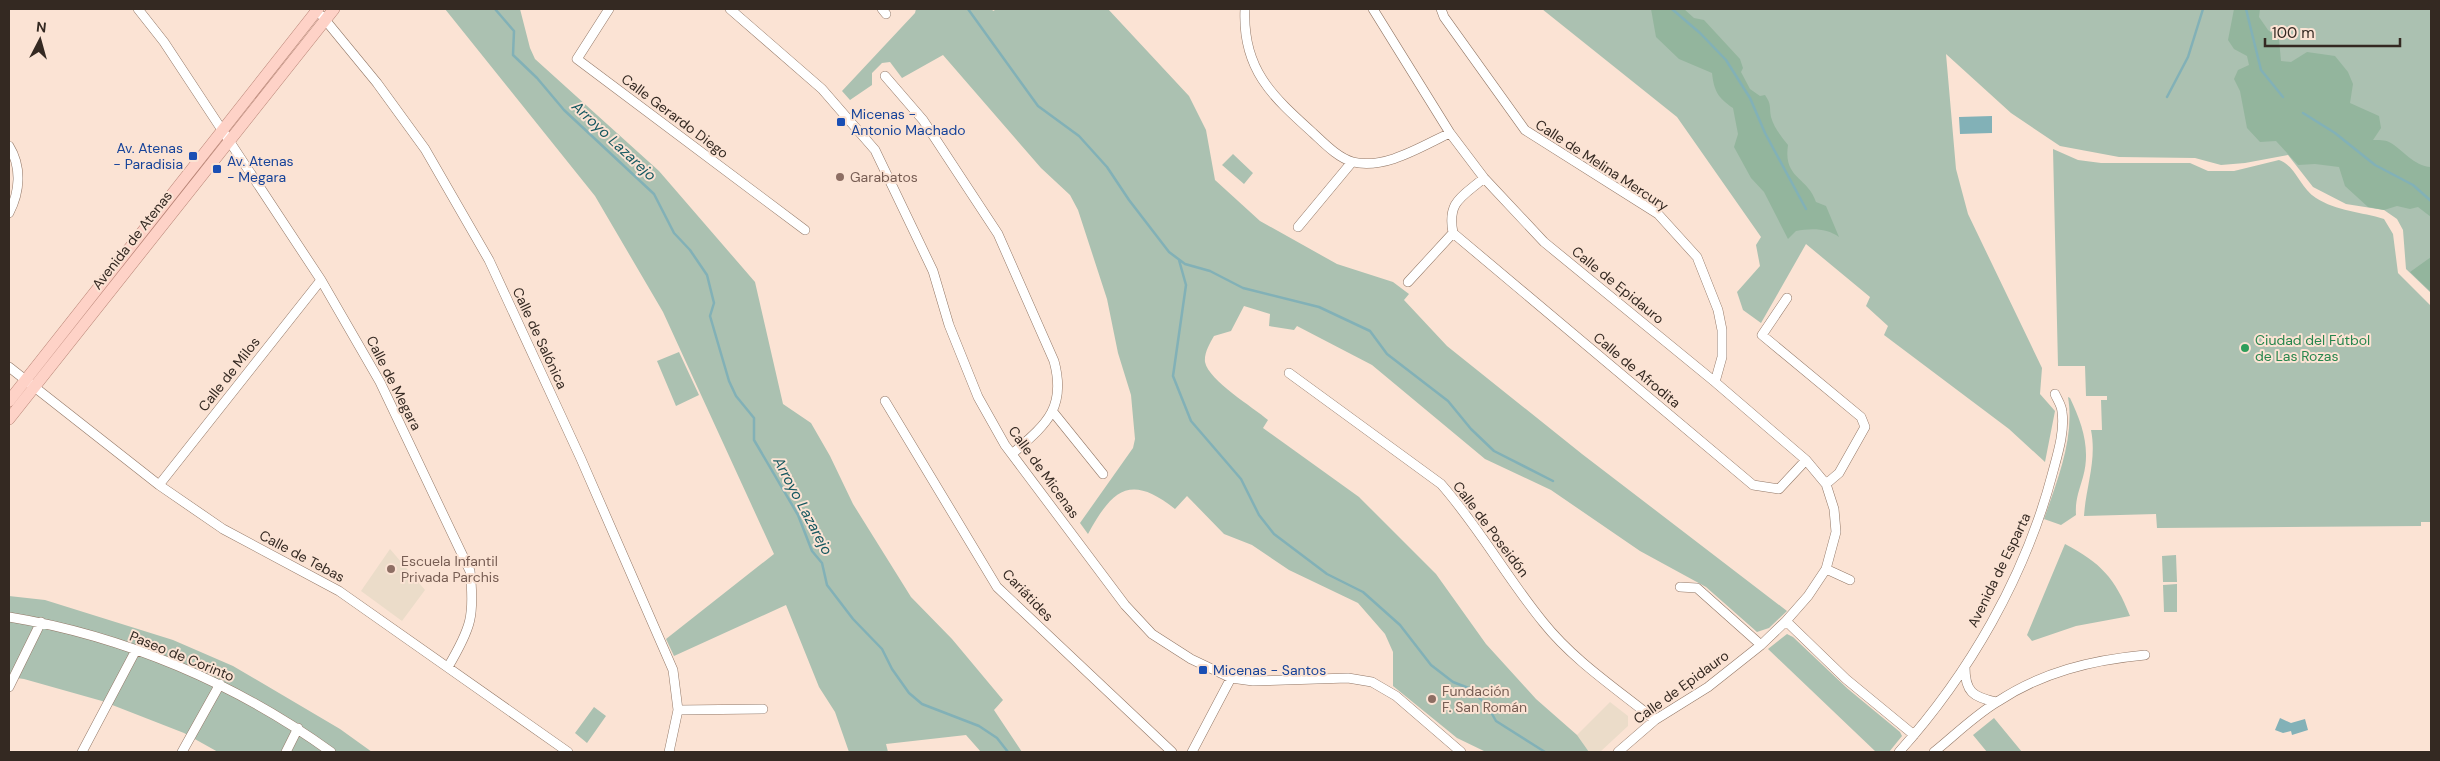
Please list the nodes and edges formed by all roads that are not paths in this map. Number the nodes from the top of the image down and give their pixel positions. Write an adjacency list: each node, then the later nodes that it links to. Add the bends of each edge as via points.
1 (138, 9): 12 (street, Calle de Megara, via 164,42)
2 (317, 9): 10 (street, Calle de Salónica); 12 (main road, Avenida de Atenas)
3 (334, 9): 10 (main road, Avenida de Atenas)
4 (609, 9): 20 (street, Calle Gerardo Diego, via 577,60)
5 (730, 9): 9 (street, Calle de Micenas)
6 (1246, 9): 16 (street, via 1248,47 1262,82 1275,99 1329,148)
7 (1373, 9): 13 (street, Calle de Epidauro)
8 (1441, 9): 27 (street, Calle de Melina Mercury, via 1524,130 1658,214 1696,258 1718,310 1722,330 1722,358)
9 (742, 12): 34 (street, Calle de Micenas, via 822,88 875,150 933,270 949,325 978,397)
10 (325, 20): 14 (main road, Avenida de Atenas); 55 (street, Calle de Salónica, via 425,149 489,260 673,670)
11 (885, 76): 32 (street, via 923,120 998,234 1054,361 1058,383)
12 (222, 132): 14 (street, Calle de Megara); 28 (main road, Avenida de Atenas)
13 (1450, 133): 16 (street, via 1397,157); 17 (street, Calle de Epidauro)
14 (228, 143): 22 (street, Calle de Megara); 28 (main road, Avenida de Atenas)
15 (9, 146): 18 (street, via 15,156 18,188)
16 (1352, 162): 19 (street)
17 (1484, 178): 21 (street, via 1453,205 1450,219); 27 (street, Calle de Epidauro, via 1544,242)
18 (9, 213)
19 (1298, 227)
20 (805, 230)
21 (1453, 233): 23 (street); 35 (street, Calle de Afrodita, via 1753,486 1779,488)
22 (321, 280): 38 (street, Calle de Milos); 48 (street, Calle de Megara, via 380,382 470,571 473,601 467,635)
23 (1408, 282)
24 (1787, 298): 37 (street, via 1762,335 1861,417 1865,427 1839,473)
25 (9, 367): 28 (street, Calle de Tebas)
26 (1289, 372): 56 (street, Calle de Poseidón, via 1441,484 1461,507 1542,622 1570,652)
27 (1715, 382): 35 (street, Calle de Epidauro)
28 (30, 383): 30 (main road, Avenida de Atenas); 33 (main road, Avenida de Atenas); 38 (street, Calle de Tebas)
29 (2055, 394): 49 (street, Avenida de Esparta, via 2062,411 2060,444 2038,526 1992,621)
30 (9, 401)
31 (886, 401): 65 (street, Cariátides, via 997,587)
32 (1053, 412): 34 (street, via 1042,428); 36 (street)
33 (9, 419)
34 (1012, 454): 50 (street, Calle de Micenas, via 1125,605 1152,634 1191,659)
35 (1806, 460): 37 (street, Calle de Epidauro)
36 (1103, 474)
37 (1826, 484): 39 (street, Calle de Epidauro, via 1834,509 1836,532)
38 (159, 485): 48 (street, Calle de Tebas, via 223,529 339,591)
39 (1826, 569): 40 (street); 44 (street, Calle de Epidauro)
40 (1850, 580)
41 (1680, 587): 45 (street, via 1696,588)
42 (9, 617): 43 (street, Paseo de Corinto)
43 (42, 622): 46 (street, Paseo de Corinto); 52 (street)
44 (1786, 622): 45 (street, Calle de Epidauro); 58 (street, via 1846,679)
45 (1761, 645): 56 (street, Calle de Epidauro, via 1708,687)
46 (136, 650): 51 (street, Paseo de Corinto); 59 (street)
47 (2145, 655): 53 (street, via 2107,658 2069,667 2031,682)
48 (448, 667): 63 (street, Calle de Tebas)
49 (1965, 667): 53 (street, via 1965,681 1970,691 1980,698); 58 (street, Avenida de Esparta)
50 (1230, 678): 66 (street); 67 (street, Calle de Micenas, via 1253,681 1348,678 1372,682 1396,696)
51 (220, 684): 57 (street, Paseo de Corinto); 60 (street)
52 (9, 687)
53 (1996, 702): 70 (street)
54 (764, 709): 55 (street)
55 (678, 710): 64 (street, Calle de Salónica)
56 (1655, 720): 68 (street, Calle de Epidauro)
57 (298, 728): 61 (street); 62 (street, Paseo de Corinto)
58 (1914, 735): 69 (street, Avenida de Esparta)
59 (82, 752)
60 (182, 752)
61 (286, 752)
62 (331, 752)
63 (568, 752)
64 (669, 752)
65 (1172, 752)
66 (1192, 752)
67 (1459, 752)
68 (1618, 752)
69 (1899, 752)
70 (1934, 752)

